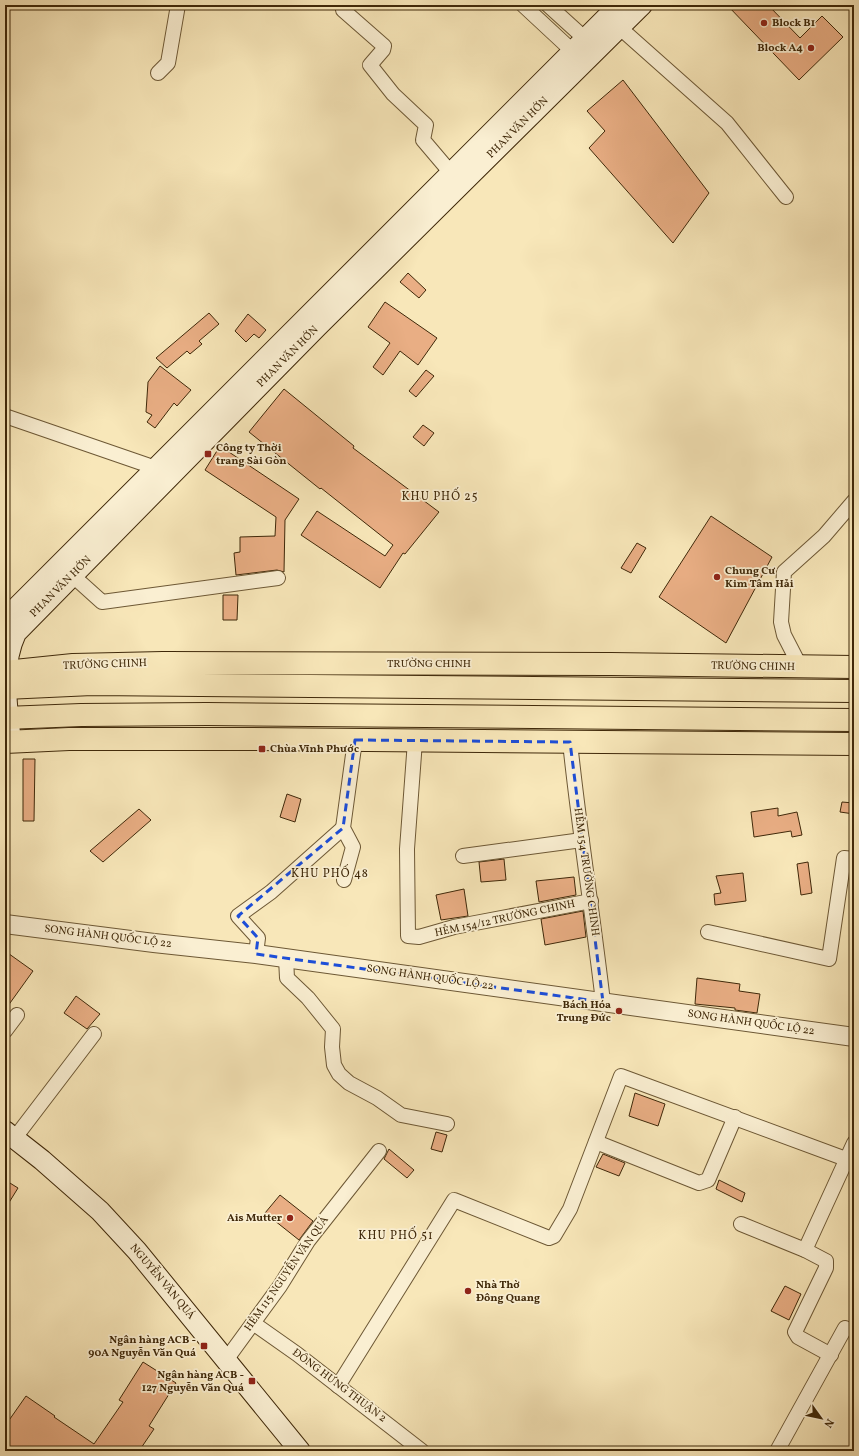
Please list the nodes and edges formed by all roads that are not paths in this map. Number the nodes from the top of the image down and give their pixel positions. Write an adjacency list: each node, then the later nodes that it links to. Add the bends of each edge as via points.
1 (178, 5): 9 (street, via 168,63)
2 (523, 5): 8 (street)
3 (548, 5): 8 (street)
4 (619, 5): 8 (main road, PHAN VĂN HỚN)
5 (642, 5): 7 (main road, PHAN VĂN HỚN)
6 (343, 10): 10 (street, via 384,46 384,50 370,65 393,94 426,125 423,140)
7 (619, 27): 8 (main road, PHAN VĂN HỚN); 11 (street, via 727,123)
8 (585, 50): 10 (main road, PHAN VĂN HỚN); 12 (main road, PHAN VĂN HỚN)
9 (158, 73)
10 (451, 173): 12 (main road, PHAN VĂN HỚN)
11 (786, 197)
12 (241, 394): 14 (main road, PHAN VĂN HỚN); 16 (main road, PHAN VĂN HỚN)
13 (5, 416): 14 (street)
14 (156, 468): 18 (main road, PHAN VĂN HỚN)
15 (854, 501): 20 (street, via 824,536 784,572 781,622 784,634)
16 (72, 575): 17 (street, via 102,602); 21 (main road, PHAN VĂN HỚN, via 16,633 10,645)
17 (278, 578)
18 (5, 619)
19 (854, 667): 20 (main road, TRƯỜNG CHINH)
20 (802, 668): 21 (main road, TRƯỜNG CHINH, via 603,664 163,663 73,665)
21 (6, 680): 22 (main road, TRƯỜNG CHINH, via 92,684); 23 (main road, PHAN VĂN HỚN)
22 (854, 691)
23 (7, 718): 24 (main road, via 206,714); 27 (main road, PHAN VĂN HỚN)
24 (854, 720)
25 (355, 740): 26 (main road); 27 (main road, via 69,739); 30 (street)
26 (415, 741): 28 (main road); 35 (street, HẺM 154/12 TRƯỜNG CHINH, via 407,849 408,936 418,937 454,927)
27 (8, 742)
28 (570, 742): 29 (main road); 31 (street, HẺM 154 TRƯỜNG CHINH)
29 (854, 744)
30 (343, 828): 34 (street, via 353,847); 38 (street, via 271,892 238,916 258,938)
31 (582, 840): 32 (street); 35 (street, HẺM 154 TRƯỜNG CHINH)
32 (463, 856)
33 (854, 858): 37 (street, via 844,858 829,959)
34 (344, 880)
35 (591, 900): 40 (street, HẺM 154 TRƯỜNG CHINH)
36 (5, 924): 38 (street, SONG HÀNH QUỐC LỘ 22)
37 (708, 932)
38 (256, 954): 39 (street, SONG HÀNH QUỐC LỘ 22)
39 (286, 958): 40 (street, SONG HÀNH QUỐC LỘ 22); 46 (street, via 287,978 308,998 333,1029 334,1065 339,1074 401,1115)
40 (603, 1002): 44 (street, SONG HÀNH QUỐC LỘ 22)
41 (17, 1015): 42 (street)
42 (5, 1031)
43 (94, 1034): 47 (street)
44 (854, 1037)
45 (735, 1117): 48 (street, via 708,1180 704,1183); 48 (street, via 621,1076); 51 (street)
46 (447, 1124)
47 (10, 1135): 57 (main road, NGUYỄN VĂN QUÁ, via 100,1211)
48 (596, 1142): 58 (street, via 570,1209 554,1236 549,1238 454,1200)
49 (854, 1143): 51 (street)
50 (379, 1151): 54 (street, HẺM 115 NGUYỄN VĂN QUÁ, via 308,1241)
51 (851, 1161): 53 (street)
52 (741, 1224): 53 (street)
53 (805, 1250): 56 (street, via 824,1259 827,1264 795,1335)
54 (253, 1323): 57 (street, HẺM 115 NGUYỄN VĂN QUÁ); 58 (street, ĐÔNG HƯNG THUẬN 2)
55 (846, 1328): 56 (street)
56 (831, 1355): 61 (street)
57 (226, 1360): 59 (main road, NGUYỄN VĂN QUÁ)
58 (338, 1386): 60 (street, ĐÔNG HƯNG THUẬN 2)
59 (300, 1451)
60 (422, 1451)
61 (777, 1451)

